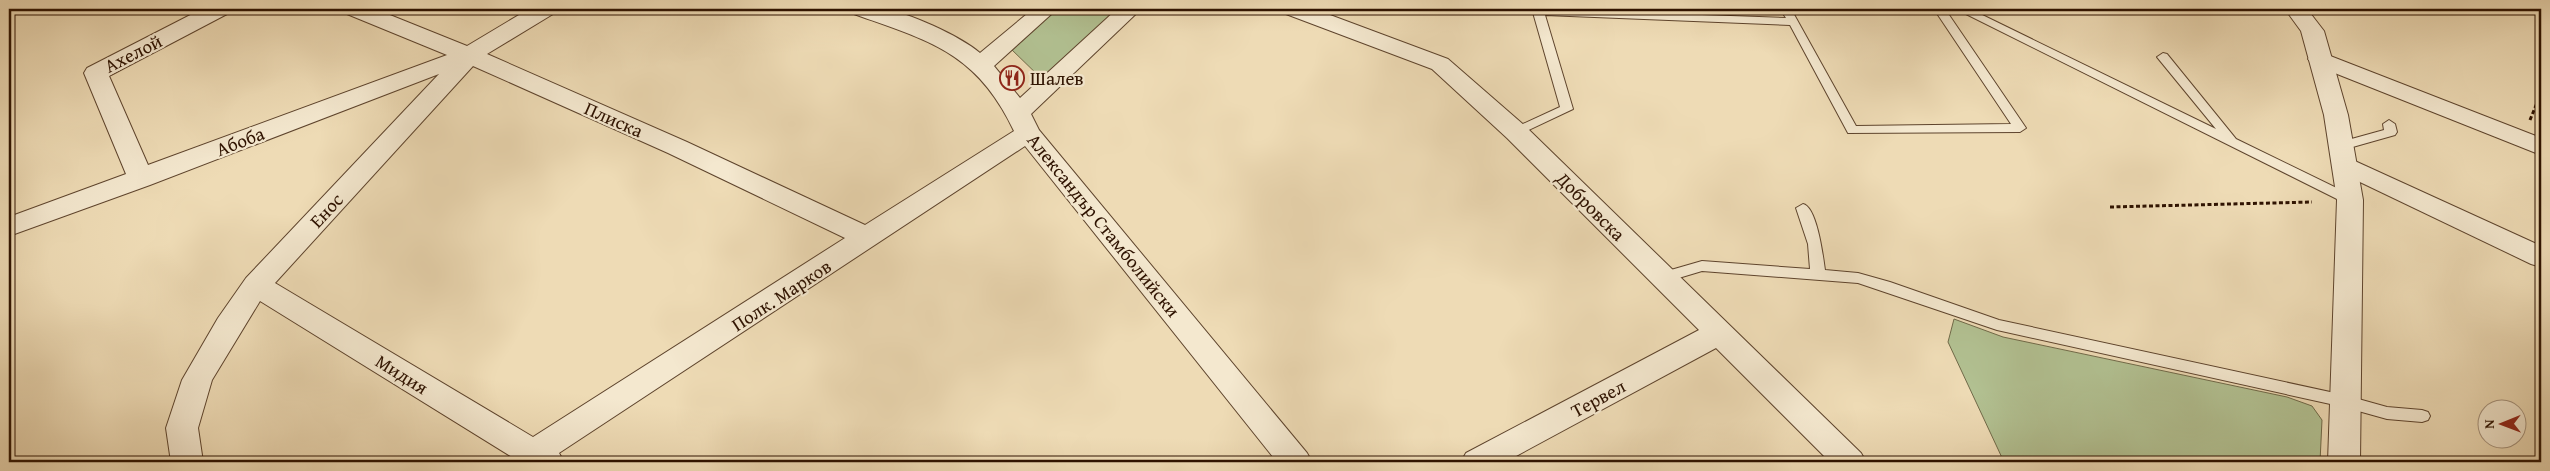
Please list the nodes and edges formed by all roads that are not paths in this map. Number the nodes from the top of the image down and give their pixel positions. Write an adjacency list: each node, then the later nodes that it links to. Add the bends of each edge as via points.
1 (219, 9): 27 (street, Ахелой, via 96,73)
2 (355, 9): 17 (street, Плиска)
3 (545, 9): 17 (street, Енос)
4 (862, 9): 20 (street, Александър Стамболийски, via 940,37)
5 (1046, 9): 20 (street)
6 (1130, 9): 21 (street, Полк. Марков)
7 (1294, 9): 14 (street, Добровска)
8 (1734, 9): 15 (lane)
9 (1786, 9): 16 (lane)
10 (1940, 9): 16 (lane, via 2020,128 1852,130)
11 (1962, 9): 24 (lane)
12 (2296, 9): 19 (street, via 2312,31)
13 (1538, 10): 15 (lane); 23 (lane, via 1567,109)
14 (1322, 14): 23 (street, Добровска, via 1440,64)
15 (1740, 20): 16 (lane)
16 (1794, 22)
17 (471, 54): 27 (street, Абоба); 31 (street, Плиска, via 723,168); 35 (street, Енос)
18 (2162, 57): 24 (lane)
19 (2320, 59): 25 (street); 26 (street)
20 (981, 66): 21 (street, Александър Стамболийски)
21 (1024, 122): 31 (street, Полк. Марков); 41 (street, Александър Стамболийски)
22 (2389, 124): 26 (lane, via 2391,132)
23 (1516, 132): 34 (street, Добровска)
24 (2233, 143): 28 (lane)
25 (2532, 143)
26 (2344, 155): 28 (street); 32 (street)
27 (140, 179): 30 (street, Абоба)
28 (2350, 200): 37 (street)
29 (1803, 208): 33 (lane, via 1815,244)
30 (9, 227)
31 (868, 238): 39 (street, Полк. Марков)
32 (2541, 257)
33 (1818, 275): 34 (lane, via 1702,266); 37 (lane, via 1858,278 1997,325)
34 (1662, 278): 36 (street, Добровска)
35 (256, 285): 39 (street, Мидия); 40 (street, Енос, via 197,380 182,428)
36 (1719, 333): 42 (street, Тервел); 43 (street, Добровска)
37 (2344, 401): 38 (lane, via 2387,413); 44 (street)
38 (2422, 416)
39 (540, 458)
40 (188, 462)
41 (1296, 462)
42 (1477, 462)
43 (1850, 462)
44 (2344, 462)

